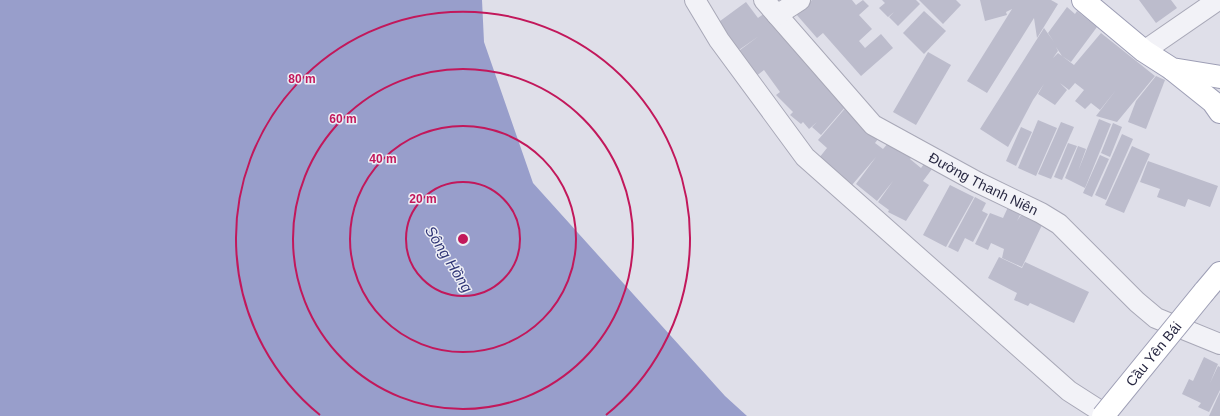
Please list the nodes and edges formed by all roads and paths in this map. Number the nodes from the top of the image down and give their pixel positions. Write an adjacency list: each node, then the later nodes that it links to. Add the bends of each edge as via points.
1 (695, 0): 14 (street, via 719,40 805,157 1069,391)
2 (764, 0): 6 (street, Đường Thanh Niên)
3 (800, 0): 6 (street)
4 (1083, 0): 7 (main road)
5 (1218, 0): 7 (street)
6 (778, 15): 12 (street, Đường Thanh Niên, via 874,125 976,182 1041,212 1059,224 1156,318)
7 (1144, 51): 8 (main road)
8 (1172, 69): 9 (main road); 10 (main road, via 1213,102)
9 (1220, 77)
10 (1220, 112)
11 (1220, 273): 13 (main road, Cầu Yên Bái, bridge)
12 (1220, 344)
13 (1103, 416)
14 (1108, 416)

